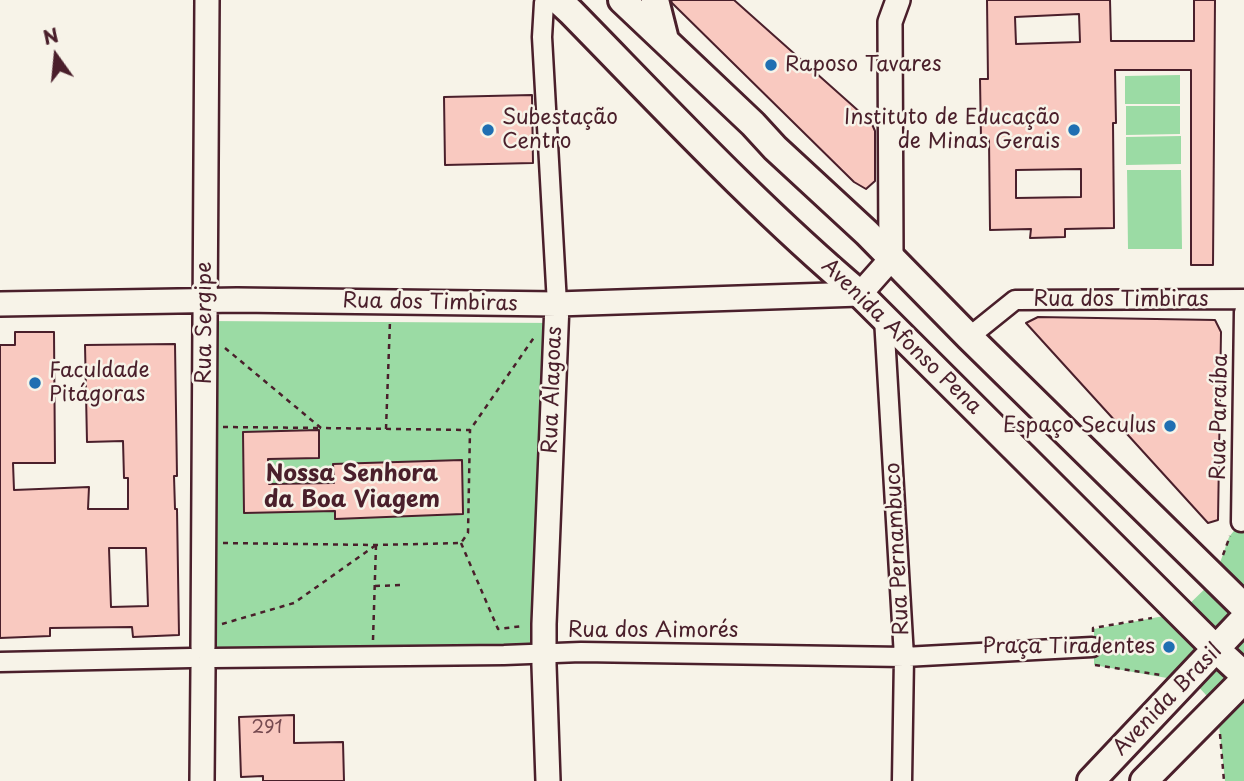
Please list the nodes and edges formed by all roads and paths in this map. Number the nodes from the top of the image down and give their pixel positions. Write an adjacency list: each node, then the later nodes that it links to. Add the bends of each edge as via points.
1 (207, 0): 13 (street, Rua Sergipe)
2 (546, 0): 16 (street, Rua Alagoas, via 541,37)
3 (558, 0): 11 (main road, Avenida Afonso Pena, via 736,181)
4 (622, 0): 9 (main road)
5 (655, 0): 9 (main road)
6 (881, 0): 8 (street)
7 (898, 0): 8 (street)
8 (890, 22): 10 (street)
9 (665, 40): 10 (main road)
10 (891, 259): 11 (street); 20 (main road)
11 (860, 293): 16 (street, Rua dos Timbiras); 18 (main road, Avenida Afonso Pena)
12 (1244, 299): 20 (street, Rua dos Timbiras, via 1015,300)
13 (204, 300): 14 (street, Rua dos Timbiras); 15 (street, Rua dos Timbiras); 19 (street, Rua Sergipe)
14 (391, 303): 16 (street, Rua dos Timbiras); 23 (path)
15 (0, 304)
16 (557, 304): 24 (path); 35 (street, Rua Alagoas)
17 (1244, 312): 25 (street, Rua Paraíba)
18 (884, 318): 33 (main road, Avenida Afonso Pena); 41 (street, Rua Pernambuco)
19 (204, 331): 21 (street, Rua Sergipe); 22 (path)
20 (970, 337): 29 (main road)
21 (204, 427): 22 (path); 26 (street, Rua Sergipe)
22 (321, 428): 23 (path)
23 (386, 429): 24 (path)
24 (470, 430): 27 (path, via 468,533)
25 (1241, 522): 29 (path, via 1229,537)
26 (203, 542): 28 (path); 38 (street, Rua Sergipe)
27 (461, 543): 28 (path); 35 (path, via 498,629)
28 (376, 545): 31 (path); 38 (path, via 294,603)
29 (1214, 579): 32 (main road)
30 (403, 585): 31 (path)
31 (375, 586): 40 (path)
32 (1244, 607)
33 (1180, 613): 36 (path, via 1093,628); 37 (main road, Avenida Afonso Pena)
34 (1244, 619): 37 (main road, Avenida Brasil)
35 (544, 624): 39 (street, Rua Alagoas)
36 (1093, 647): 41 (street, Rua dos Aimorés); 44 (path, via 1093,665)
37 (1216, 649): 43 (main road, Avenida Afonso Pena); 44 (main road, Avenida Brasil)
38 (203, 652): 40 (street, Rua dos Aimorés); 42 (street, Rua dos Aimorés); 46 (street, Rua Sergipe)
39 (544, 654): 40 (street, Rua dos Aimorés); 41 (street, Rua dos Aimorés); 47 (street, Rua Alagoas)
40 (373, 657)
41 (904, 657): 48 (street, Rua Pernambuco)
42 (0, 662)
43 (1244, 677): 45 (main road, Avenida Brasil)
44 (1188, 679): 49 (main road, Avenida Brasil)
45 (1217, 707): 50 (main road, Avenida Brasil); 51 (path)
46 (202, 781)
47 (548, 781)
48 (902, 781)
49 (1091, 781)
50 (1144, 781)
51 (1224, 781)

